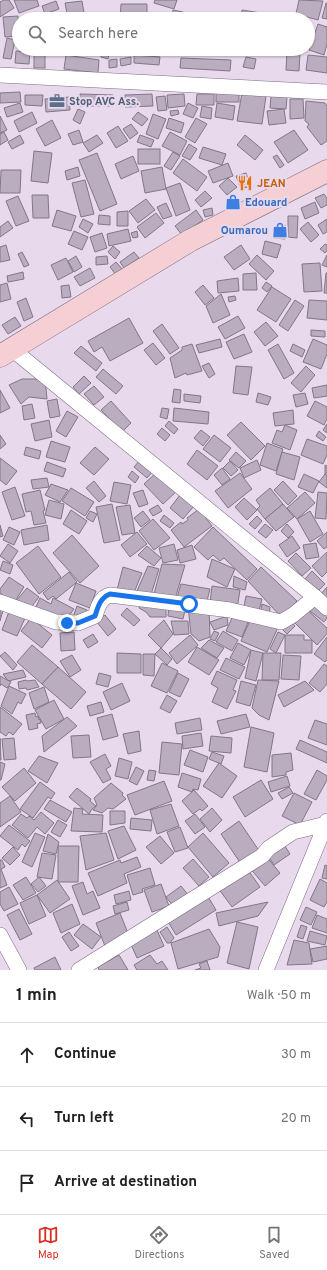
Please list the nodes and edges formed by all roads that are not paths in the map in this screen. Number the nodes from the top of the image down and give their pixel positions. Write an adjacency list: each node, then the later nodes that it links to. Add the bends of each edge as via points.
1 (0, 75): 2 (street)
2 (327, 92)
3 (327, 171): 4 (main road, via 191,240)
4 (6, 353): 5 (street)
5 (315, 597): 6 (street, via 281,622 230,610 110,594 101,600 95,616 78,623 56,622); 7 (street)
6 (0, 602)
7 (327, 608)
8 (326, 822): 11 (street, via 293,832 269,848 262,856); 12 (street)
9 (0, 935): 10 (street)
10 (19, 970)
11 (80, 970)
12 (266, 970)

